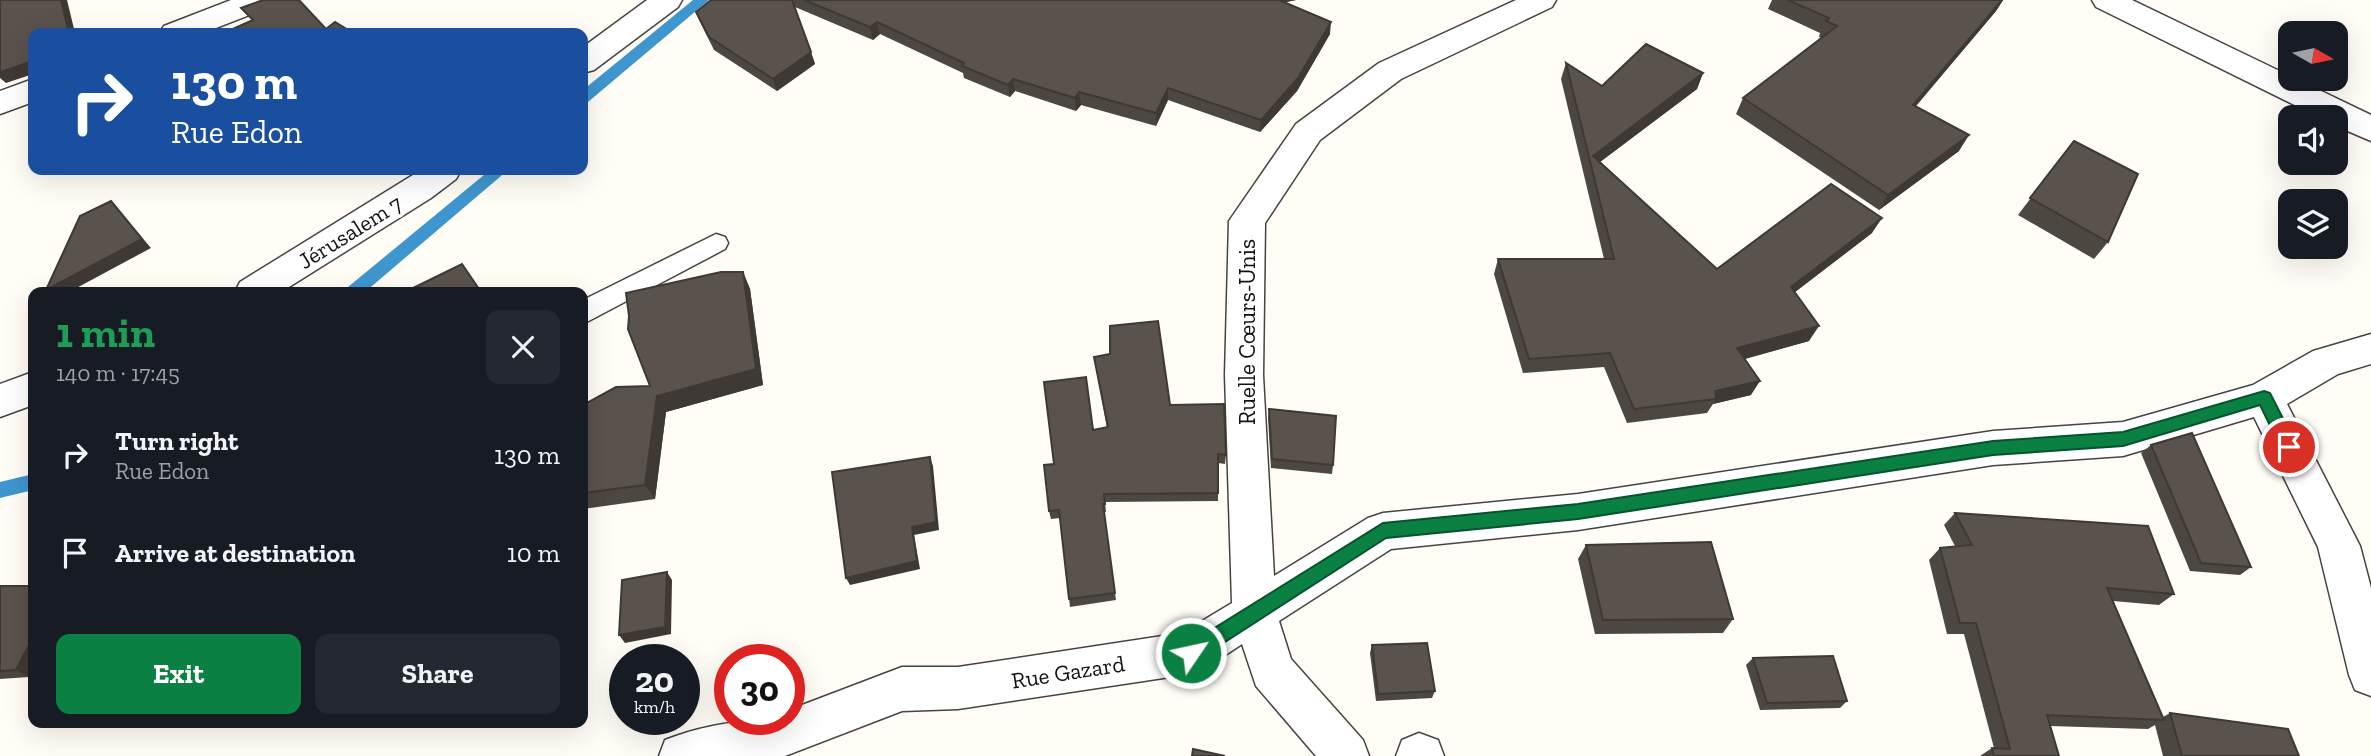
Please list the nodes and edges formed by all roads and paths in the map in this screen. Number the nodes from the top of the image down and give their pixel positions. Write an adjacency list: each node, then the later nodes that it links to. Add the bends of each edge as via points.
1 (259, 0): 5 (street)
2 (667, 0): 6 (street)
3 (1541, 0): 18 (street, Ruelle Cœurs-Unis, via 1390,71 1308,132 1247,220 1244,375)
4 (2106, 0): 9 (street)
5 (189, 28)
6 (588, 59)
7 (28, 92): 8 (street)
8 (0, 103)
9 (2371, 129)
10 (437, 175): 12 (street, Jérusalem 7)
11 (716, 243): 13 (lane)
12 (261, 287)
13 (588, 311)
14 (2371, 349): 16 (street, Rue Gazard, via 2326,362)
15 (28, 390): 17 (street)
16 (2264, 398): 18 (street, Rue Gazard, via 2123,439 1993,448 1578,512 1383,531); 19 (street, via 2339,546)
17 (0, 401)
18 (1254, 611): 20 (street, Rue Gazard, via 1191,653 958,688 902,689 776,737); 21 (street, Ruelle Cœurs-Unis, via 1272,671)
19 (2371, 675)
20 (682, 756)
21 (1346, 756)

